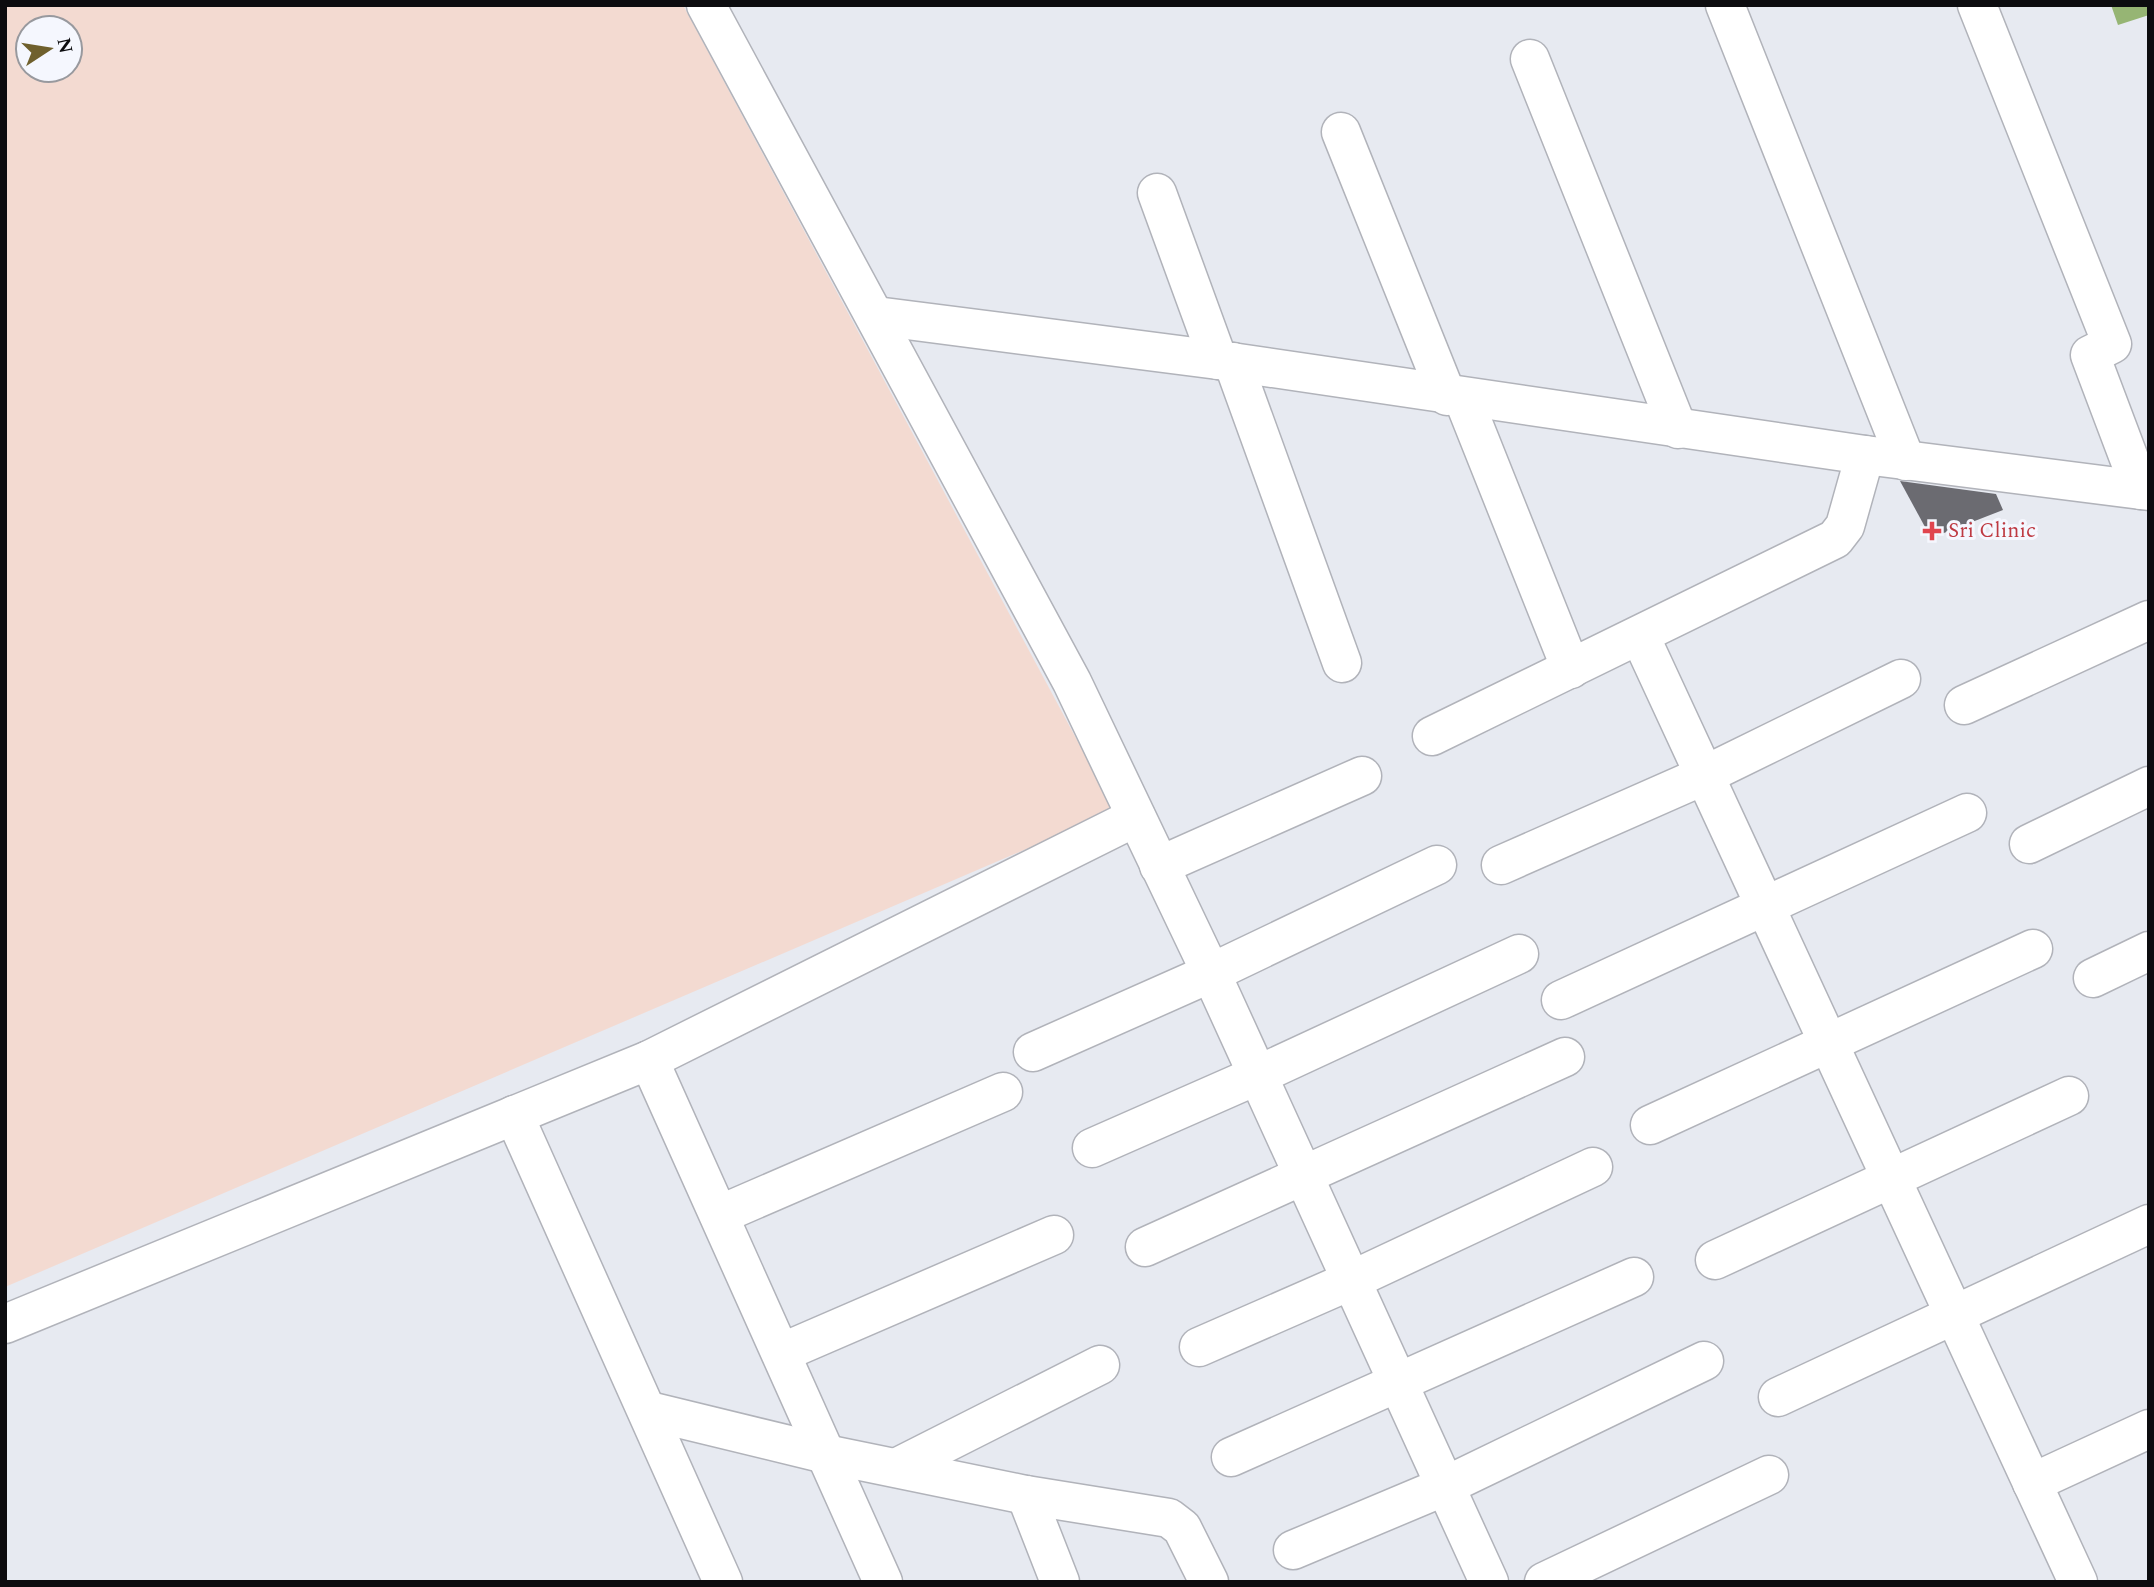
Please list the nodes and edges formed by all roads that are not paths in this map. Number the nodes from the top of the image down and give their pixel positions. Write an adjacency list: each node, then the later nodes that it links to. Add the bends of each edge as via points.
1 (706, 5): 7 (street)
2 (1725, 5): 12 (street)
3 (1977, 5): 13 (street, via 2112,344 2090,355)
4 (1530, 59): 10 (street)
5 (1341, 132): 9 (street)
6 (1157, 193): 8 (street)
7 (876, 316): 8 (street); 25 (street, via 1072,682)
8 (1225, 361): 9 (street); 16 (street)
9 (1455, 397): 10 (street); 17 (street)
10 (1678, 429): 11 (street)
11 (1865, 455): 12 (street); 15 (street, via 1845,526 1835,540)
12 (1906, 461): 13 (street)
13 (2145, 490)
14 (2149, 620): 19 (street)
15 (1640, 636): 17 (street); 21 (street)
16 (1342, 663)
17 (1571, 669): 20 (street)
18 (1901, 679): 21 (street)
19 (1964, 705)
20 (1432, 736)
21 (1705, 775): 28 (street); 30 (street)
22 (1362, 776): 29 (street)
23 (2149, 786): 26 (street)
24 (1967, 813): 30 (street)
25 (1136, 817): 29 (street); 40 (street)
26 (2029, 844)
27 (1437, 865): 34 (street)
28 (1502, 865)
29 (1159, 866): 34 (street)
30 (1766, 908): 36 (street); 37 (street)
31 (2034, 949): 37 (street)
32 (2149, 951): 35 (street)
33 (1519, 954): 41 (street)
34 (1211, 973): 38 (street); 41 (street)
35 (2093, 978)
36 (1561, 1000)
37 (1829, 1043): 45 (street); 49 (street)
38 (1033, 1052)
39 (1565, 1057): 48 (street)
40 (649, 1060): 44 (street); 50 (street)
41 (1258, 1075): 46 (street); 48 (street)
42 (1003, 1092): 50 (street)
43 (2069, 1096): 49 (street)
44 (514, 1115): 58 (street); 65 (street)
45 (1650, 1125)
46 (1092, 1148)
47 (1593, 1167): 56 (street)
48 (1304, 1176): 53 (street); 56 (street)
49 (1891, 1177): 54 (street); 57 (street)
50 (719, 1215): 60 (street)
51 (2149, 1224): 57 (street)
52 (1054, 1235): 60 (street)
53 (1145, 1247)
54 (1715, 1260)
55 (1634, 1277): 63 (street)
56 (1352, 1280): 59 (street); 63 (street)
57 (1955, 1316): 64 (street); 71 (street)
58 (5, 1324)
59 (1199, 1347)
60 (781, 1353): 67 (street)
61 (1704, 1361): 72 (street)
62 (1100, 1365): 69 (street)
63 (1396, 1384): 68 (street); 72 (street)
64 (1778, 1397)
65 (649, 1411): 67 (street); 75 (street)
66 (2149, 1429): 71 (street)
67 (826, 1454): 69 (street); 76 (street)
68 (1231, 1457)
69 (898, 1467): 73 (street)
70 (1769, 1475): 80 (street)
71 (2032, 1483): 81 (street)
72 (1443, 1487): 74 (street); 79 (street)
73 (1026, 1495): 77 (street); 78 (street, via 1169,1518 1182,1528)
74 (1293, 1550)
75 (723, 1582)
76 (883, 1582)
77 (1060, 1582)
78 (1209, 1582)
79 (1489, 1582)
80 (1544, 1582)
81 (2078, 1582)

